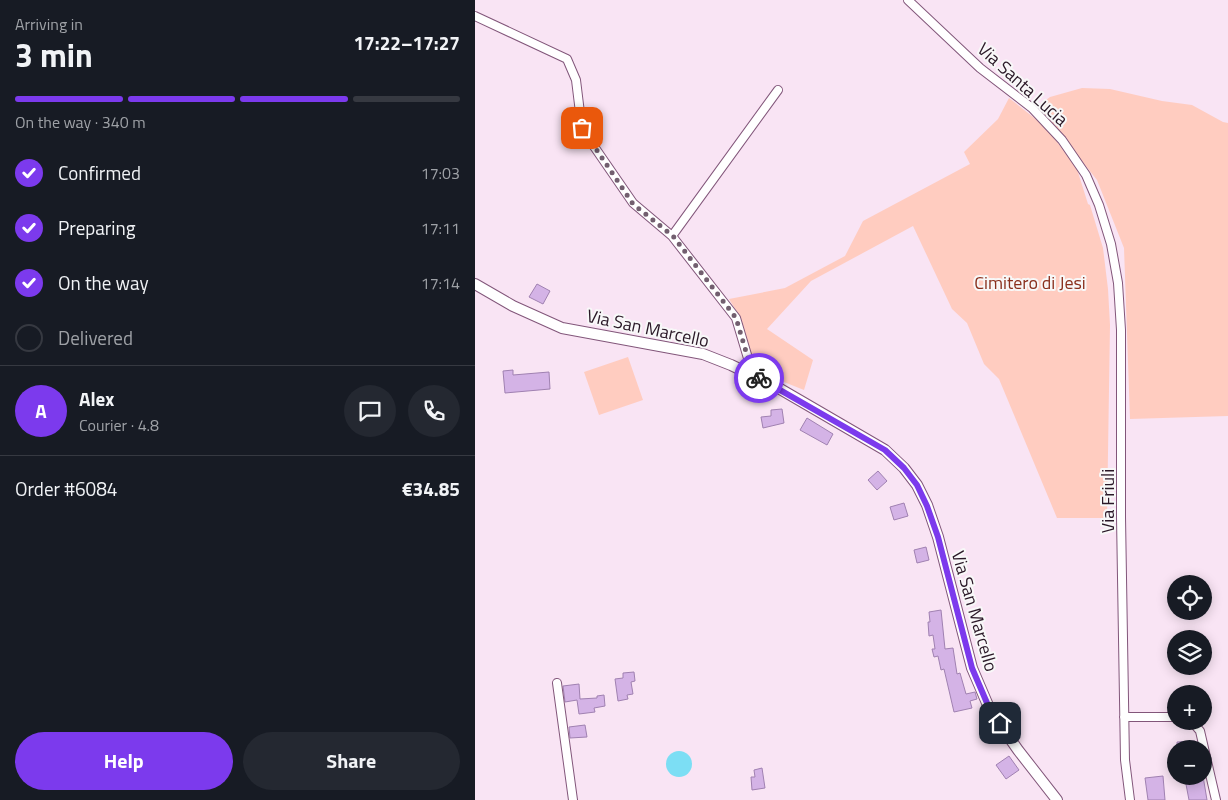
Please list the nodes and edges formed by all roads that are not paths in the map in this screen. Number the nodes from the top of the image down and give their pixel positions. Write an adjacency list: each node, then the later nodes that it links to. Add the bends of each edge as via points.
1 (908, 0): 4 (street, Via Santa Lucia, via 980,68 1048,124 1075,157)
2 (475, 16): 5 (street, via 567,59 576,80 582,128 633,204)
3 (778, 90): 5 (street)
4 (1099, 205): 9 (street, Via Friuli, via 1118,283 1121,330)
5 (673, 236): 7 (street, via 736,318)
6 (475, 284): 7 (main road, Via San Marcello, via 562,328 703,354)
7 (753, 375): 13 (main road, Via San Marcello, via 885,450 917,485 938,537 972,668 990,710)
8 (557, 683): 12 (street)
9 (1124, 717): 10 (street); 14 (street, Via Friuli)
10 (1167, 717)
11 (1199, 730): 15 (street)
12 (573, 800)
13 (1057, 800)
14 (1130, 800)
15 (1216, 800)

